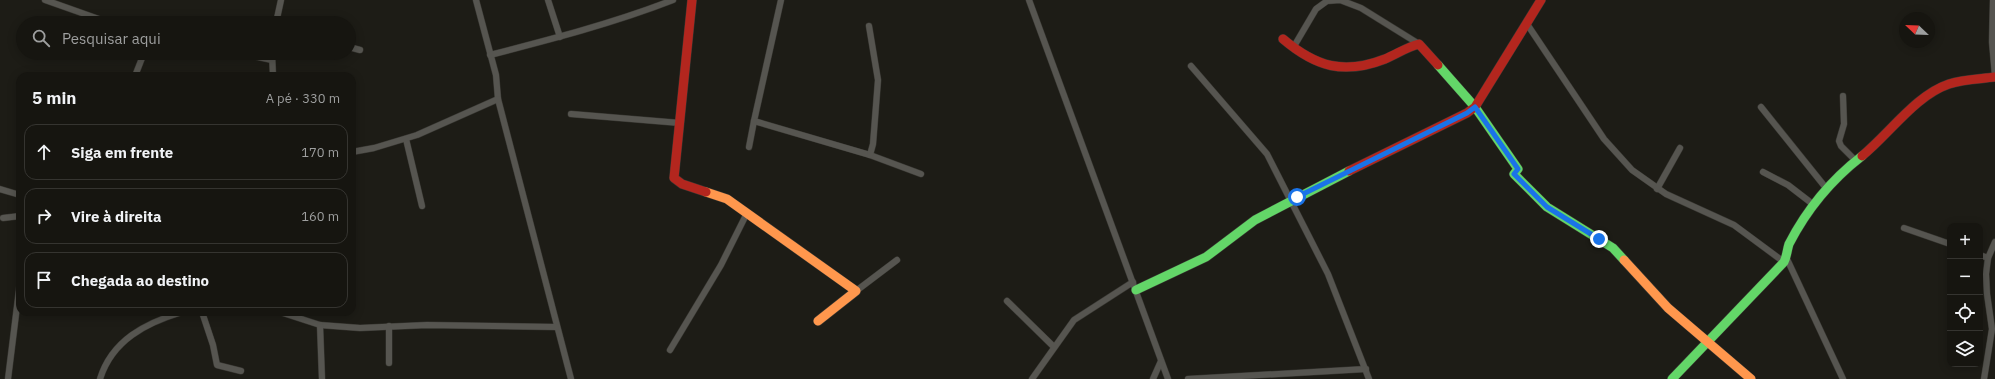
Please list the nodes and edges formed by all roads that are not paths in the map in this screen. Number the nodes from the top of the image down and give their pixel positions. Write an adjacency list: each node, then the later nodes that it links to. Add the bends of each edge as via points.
1 (44, 0): 11 (street)
2 (281, 0): 12 (street)
3 (476, 0): 21 (street)
4 (548, 0): 15 (street)
5 (673, 0): 15 (street)
6 (692, 0): 34 (street)
7 (781, 0): 33 (street)
8 (1029, 0): 60 (street)
9 (1541, 0): 13 (street)
10 (1992, 0): 27 (street)
11 (90, 16)
12 (278, 16)
13 (1527, 24): 30 (street); 45 (street, via 1604,139 1632,170)
14 (869, 26): 39 (street, via 878,80)
15 (560, 37): 21 (street)
16 (1283, 39): 18 (street)
17 (1419, 44): 18 (street, via 1367,65 1341,68 1315,63); 18 (street, via 1361,8 1340,0 1327,1 1316,9); 30 (street)
18 (1293, 48)
19 (356, 49): 20 (street)
20 (360, 50)
21 (490, 55): 29 (street, via 496,75)
22 (141, 60): 25 (street)
23 (272, 60): 26 (street)
24 (1191, 66): 47 (street, via 1267,154)
25 (137, 72)
26 (272, 72)
27 (1995, 76): 40 (street, via 1961,81 1931,92)
28 (1843, 96): 40 (street, via 1844,124 1839,141)
29 (498, 99): 35 (street); 70 (street)
30 (1475, 107): 47 (street); 71 (street, via 1518,169 1514,174 1547,207 1613,248 1668,308)
31 (1761, 107): 43 (street)
32 (571, 114): 34 (street)
33 (754, 121): 36 (street); 39 (street)
34 (680, 123): 50 (street, via 674,178 682,184 727,199)
35 (406, 139): 38 (street); 49 (street)
36 (749, 147)
37 (1680, 148): 45 (street)
38 (356, 151)
39 (870, 155): 42 (street)
40 (1856, 161): 43 (street)
41 (1763, 172): 48 (street, via 1788,185)
42 (921, 174)
43 (1826, 188): 48 (street)
44 (0, 189): 46 (street)
45 (1657, 189): 59 (street, via 1734,224)
46 (16, 194)
47 (1292, 200): 60 (street, via 1256,220 1206,257); 76 (street, via 1328,274)
48 (1814, 205): 59 (street, via 1789,246)
49 (422, 206)
50 (747, 213): 61 (street); 73 (street, via 722,265)
51 (16, 216): 52 (street)
52 (3, 218)
53 (1904, 228): 55 (street)
54 (1995, 242): 57 (street)
55 (1947, 243)
56 (1983, 256): 57 (street)
57 (1988, 258): 90 (street, via 1987,294 1992,329)
58 (897, 260): 61 (street)
59 (1786, 260): 71 (street); 89 (street)
60 (1135, 286): 72 (street, via 1077,318); 74 (street)
61 (856, 291): 67 (street)
62 (1007, 301): 72 (street)
63 (16, 314): 78 (street)
64 (172, 316): 79 (street, via 141,328 122,342 106,363)
65 (203, 316): 77 (street, via 217,365)
66 (292, 316): 68 (street)
67 (818, 321)
68 (320, 325): 69 (street, via 360,328); 80 (street)
69 (389, 326): 70 (street); 75 (street)
70 (556, 327): 81 (street)
71 (1707, 343): 87 (street); 88 (street)
72 (1054, 347): 82 (street)
73 (670, 350)
74 (1161, 361): 83 (street); 84 (street)
75 (389, 363)
76 (1366, 369): 85 (street); 86 (street)
77 (241, 371)
78 (8, 379)
79 (100, 379)
80 (322, 379)
81 (571, 379)
82 (1032, 379)
83 (1153, 379)
84 (1168, 379)
85 (1188, 379)
86 (1369, 379)
87 (1672, 379)
88 (1750, 379)
89 (1843, 379)
90 (1984, 379)

